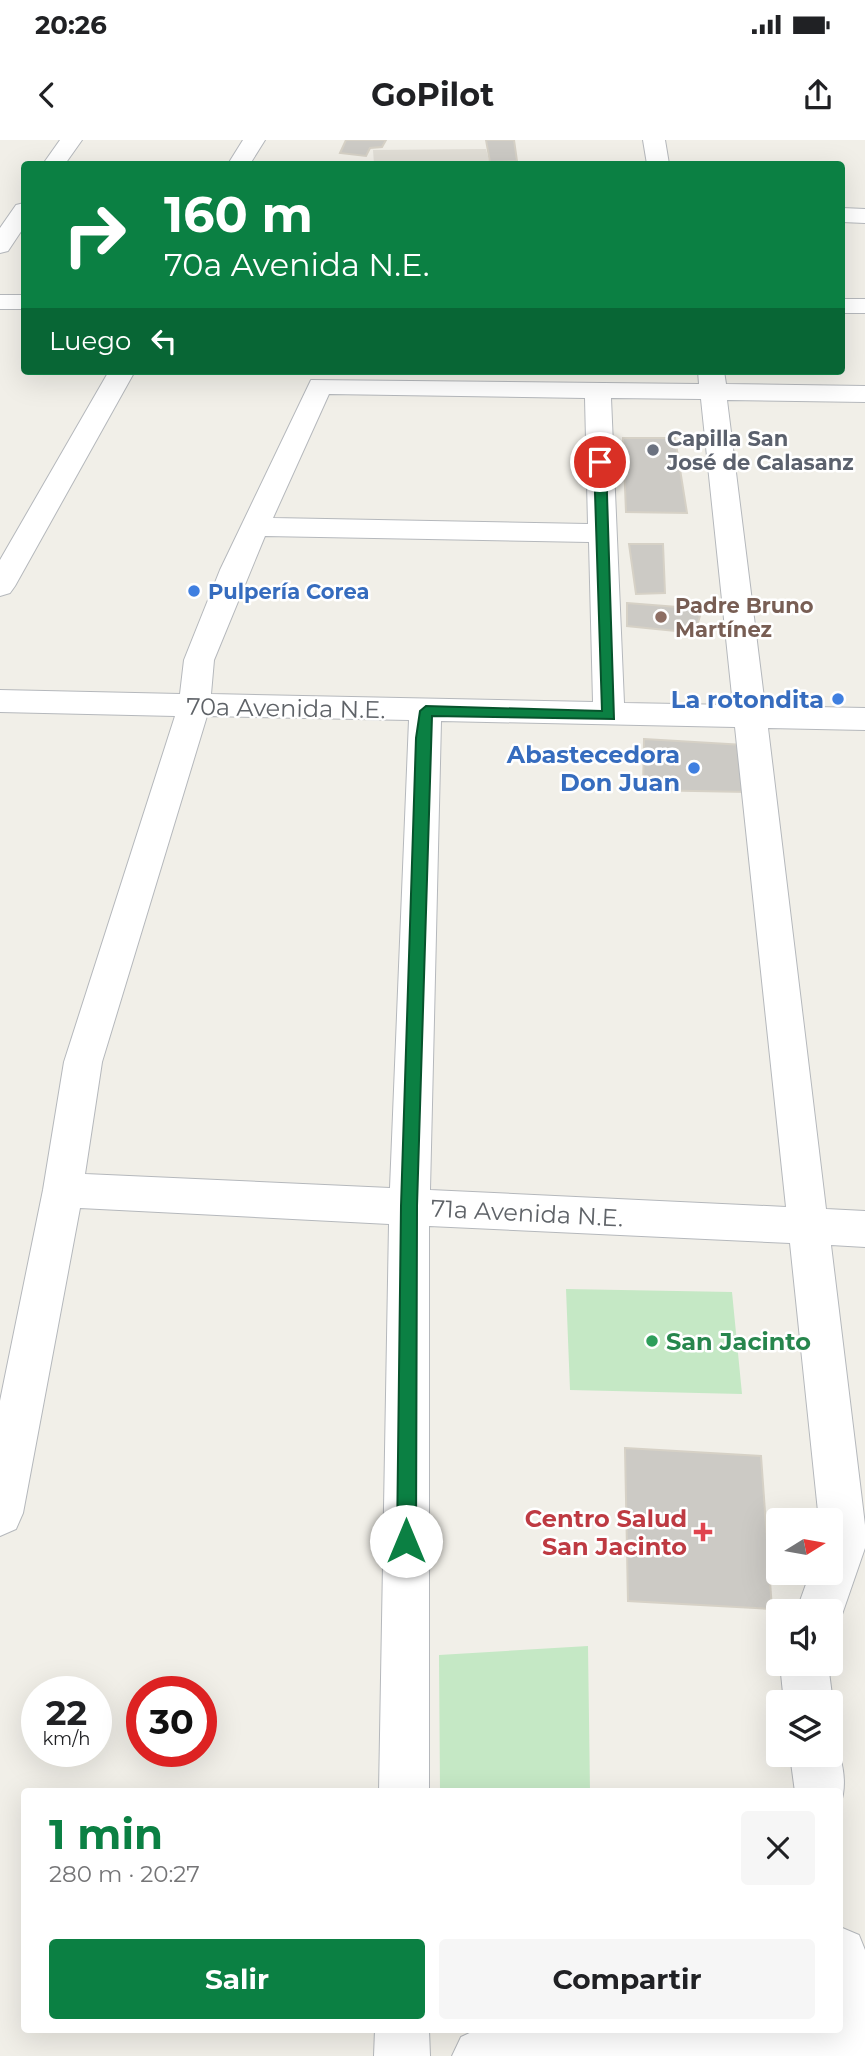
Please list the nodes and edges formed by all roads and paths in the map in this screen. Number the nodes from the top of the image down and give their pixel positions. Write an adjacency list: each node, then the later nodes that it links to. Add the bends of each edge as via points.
1 (71, 140): 4 (street)
2 (254, 140): 5 (street)
3 (654, 140): 6 (street)
4 (56, 161)
5 (241, 161)
6 (658, 161)
7 (845, 215): 8 (street)
8 (865, 216)
9 (16, 220): 10 (street)
10 (0, 246)
11 (0, 302): 12 (street)
12 (21, 302)
13 (845, 306): 14 (street)
14 (865, 306)
15 (119, 375): 21 (street)
16 (712, 381): 17 (street); 18 (street); 26 (street)
17 (598, 392): 19 (street, via 320,386); 20 (street)
18 (865, 394)
19 (255, 527): 20 (street); 23 (street, via 200,660)
20 (602, 533): 25 (street)
21 (0, 586)
22 (0, 701): 23 (street, 70a Avenida N.E.)
23 (194, 707): 24 (street, 70a Avenida N.E.); 28 (street, via 83,1062)
24 (426, 711): 25 (street, 70a Avenida N.E.); 29 (street)
25 (609, 716): 26 (street, 70a Avenida N.E.)
26 (753, 717): 27 (street, 70a Avenida N.E.); 30 (street)
27 (865, 719)
28 (63, 1190): 29 (street, 71a Avenida N.E.); 32 (street)
29 (409, 1206): 30 (street, 71a Avenida N.E.); 35 (street)
30 (808, 1228): 31 (street, 71a Avenida N.E.); 33 (street, via 844,1542)
31 (865, 1229)
32 (0, 1513)
33 (824, 1599)
34 (817, 1767): 36 (street)
35 (404, 1788)
36 (819, 1788)
37 (843, 1976): 41 (street)
38 (402, 2033): 39 (street)
39 (402, 2056)
40 (480, 2056): 41 (street, via 608,2047)
41 (854, 2056)

